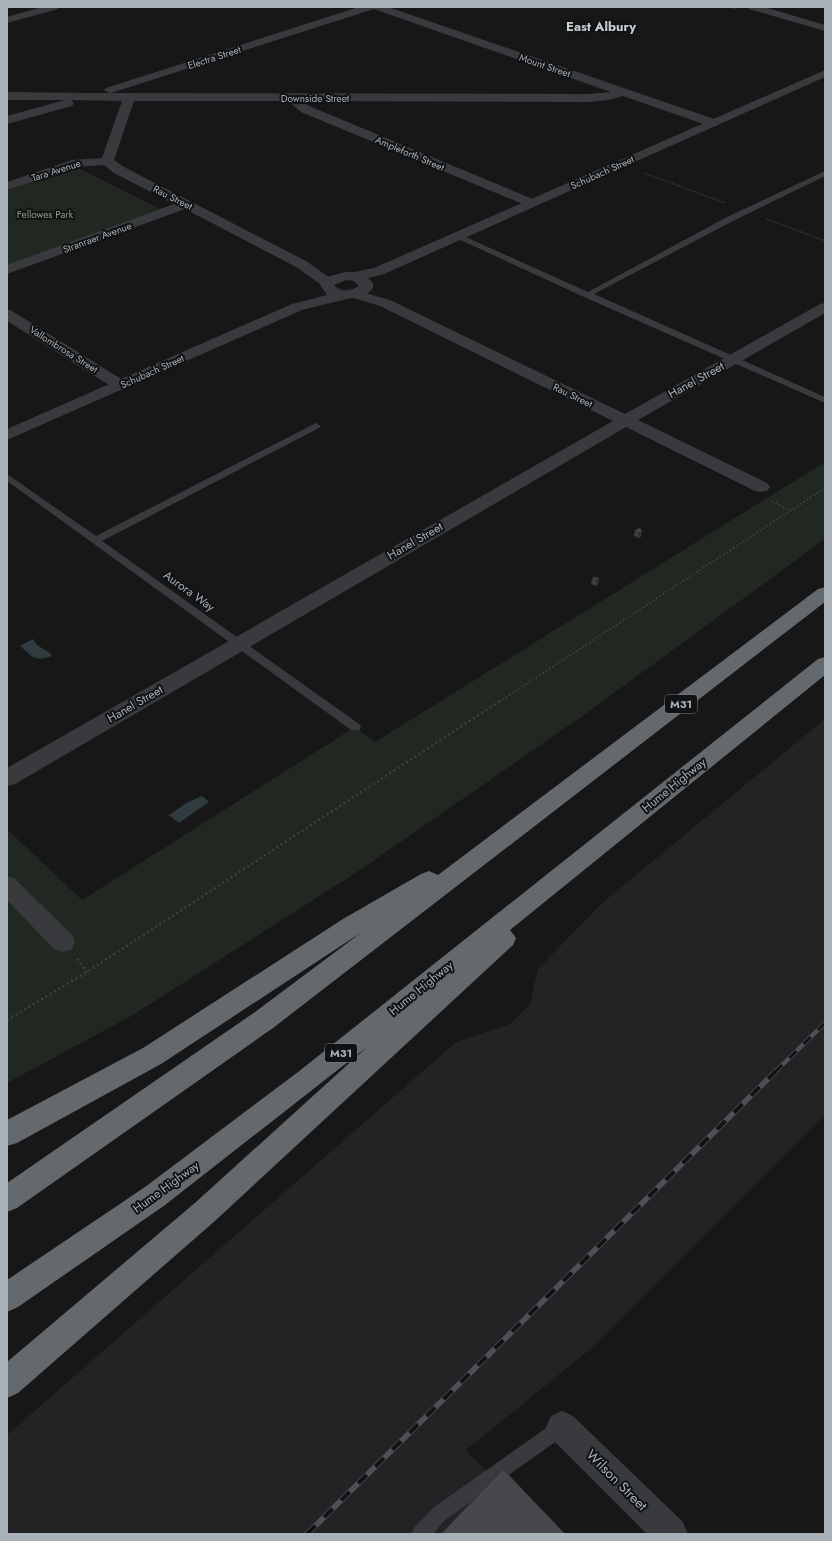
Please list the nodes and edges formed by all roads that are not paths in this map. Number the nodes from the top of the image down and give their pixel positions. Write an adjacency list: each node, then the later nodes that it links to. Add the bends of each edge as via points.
1 (54, 7): 5 (street)
2 (370, 7): 11 (street, Electra Street)
3 (378, 7): 8 (street, Mount Street)
4 (753, 7): 6 (street)
5 (7, 20)
6 (825, 28)
7 (825, 73): 15 (street, Schubach Street)
8 (622, 92): 12 (street, Downside Street, via 589,98); 15 (street, Mount Street)
9 (7, 96): 11 (street, Downside Street)
10 (130, 96): 11 (street, Downside Street); 12 (street, Downside Street); 17 (street)
11 (88, 98): 13 (street, Electra Street)
12 (292, 98): 20 (street, Ampleforth Street, via 305,109)
13 (58, 106): 14 (street, Electra Street); 16 (street, Electra Street)
14 (7, 120)
15 (713, 123): 20 (street, Schubach Street)
16 (7, 127)
17 (107, 161): 19 (street, Tara Avenue, via 76,163); 21 (street, Rau Street, via 119,170)
18 (825, 173): 25 (lane)
19 (7, 186)
20 (530, 203): 22 (street, Schubach Street)
21 (186, 204): 23 (street, Stranraer Avenue); 24 (street, Rau Street)
22 (456, 236): 24 (street, Schubach Street); 25 (lane)
23 (7, 270)
24 (347, 285): 29 (street, Schubach Street); 31 (street, Rau Street)
25 (587, 295): 28 (lane)
26 (825, 307): 28 (street, Hanel Street)
27 (7, 314): 29 (street, Vallombrosa Street)
28 (732, 360): 30 (lane); 31 (street, Hanel Street)
29 (120, 385): 33 (street, Schubach Street)
30 (825, 400)
31 (626, 420): 35 (street, Rau Street); 38 (street, Hanel Street)
32 (316, 426): 36 (lane)
33 (7, 435)
34 (7, 477): 36 (lane, Aurora Way)
35 (761, 487)
36 (96, 540): 38 (lane, Aurora Way)
37 (825, 593): 43 (highway, M31)
38 (239, 643): 40 (lane, Aurora Way); 41 (street, Hanel Street)
39 (825, 664): 42 (highway, Hume Highway / M31)
40 (355, 726)
41 (7, 778)
42 (663, 793): 48 (highway, Hume Highway / M31, via 301,1084 155,1196); 49 (highway, via 206,1211)
43 (536, 814): 46 (highway, via 352,926 152,1056); 47 (highway, M31, via 264,1020)
44 (7, 885): 45 (street)
45 (63, 942)
46 (7, 1134)
47 (7, 1199)
48 (7, 1297)
49 (7, 1382)
50 (562, 1427): 51 (lane, via 439,1514); 52 (street, Wilson Street)
51 (420, 1534)
52 (671, 1534)

